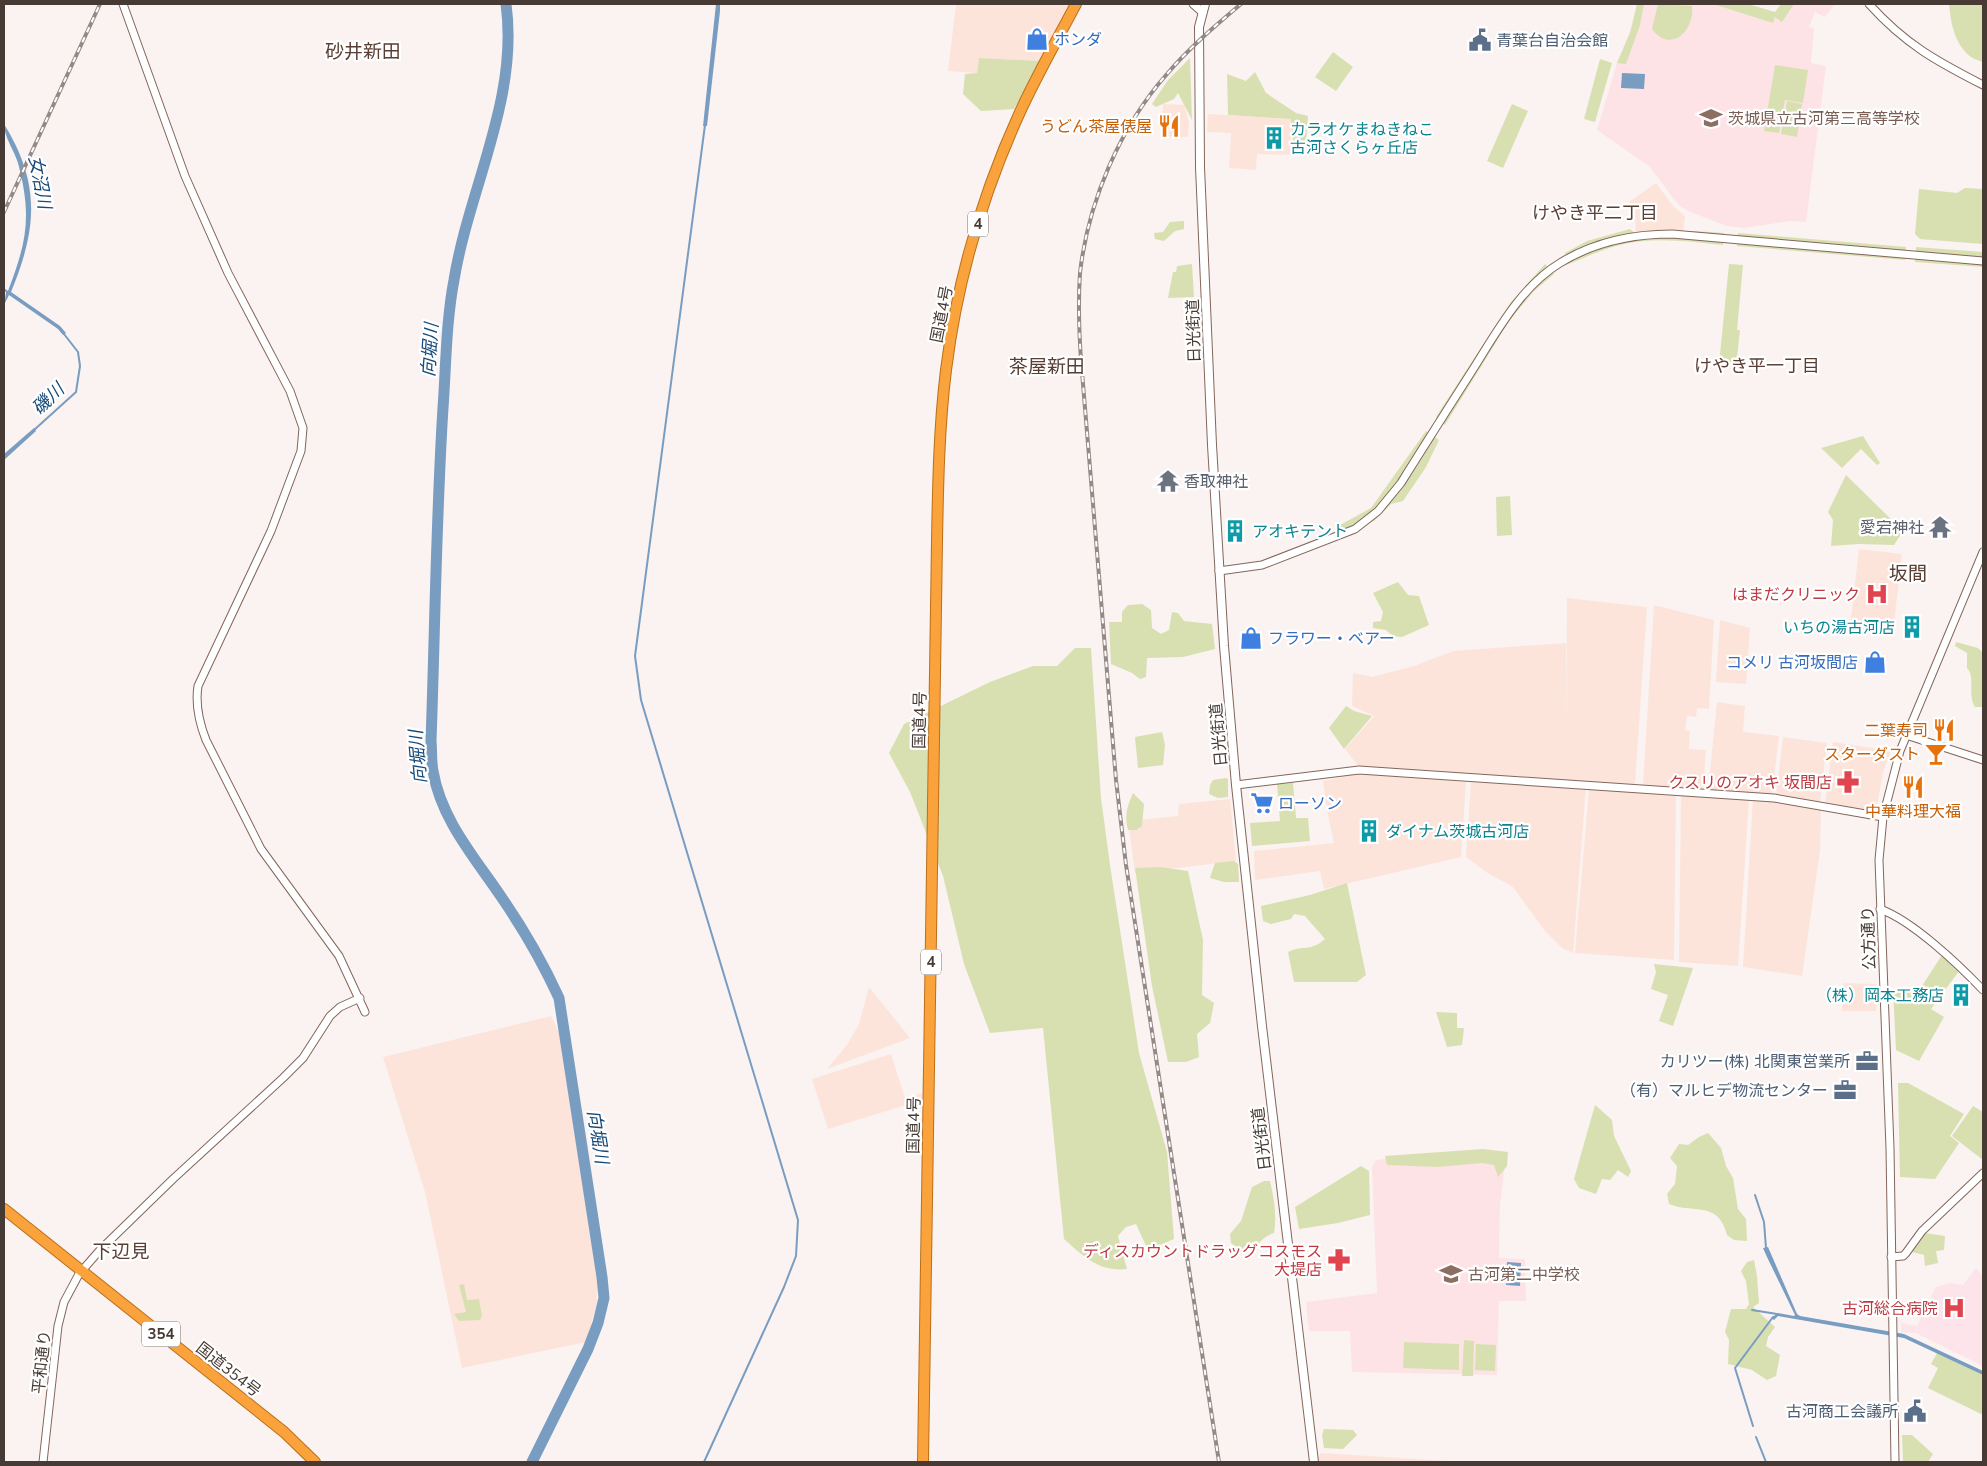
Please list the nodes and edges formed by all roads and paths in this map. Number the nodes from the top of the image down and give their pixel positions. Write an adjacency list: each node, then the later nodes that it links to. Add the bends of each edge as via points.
1 (123, 4): 16 (street, via 185,176 228,274 298,408 302,428 300,451 271,531 198,686 196,708 209,748 262,849 339,956)
2 (1076, 4): 24 (highway, 国道4号 / 4, via 1021,111 990,189 958,299 943,394 936,540)
3 (1193, 4): 5 (street)
4 (1869, 4): 6 (street, via 1914,46)
5 (1203, 7): 9 (main road, 日光街道, via 1197,80)
6 (1983, 85)
7 (1983, 261): 9 (street, via 1672,234 1635,236 1592,247 1559,263 1510,312 1396,490 1368,521 1333,539 1262,565)
8 (1983, 552): 10 (street, 公方通り)
9 (1219, 571): 12 (main road, 日光街道)
10 (1906, 735): 11 (street); 13 (street, 公方通り, via 1890,781)
11 (1983, 760)
12 (1236, 785): 13 (street, via 1359,770 1774,798); 25 (main road, 日光街道)
13 (1883, 817): 14 (street, 公方通り, via 1879,860)
14 (1880, 909): 15 (street, via 1938,948); 20 (street, 公方通り, via 1890,1132)
15 (1983, 990)
16 (360, 998): 17 (street); 21 (street, 平和通り, via 340,1007 330,1016 303,1058 173,1179)
17 (365, 1012)
18 (1983, 1173): 20 (street, via 1922,1231 1903,1256)
19 (4, 1209): 21 (highway, 国道354号 / 354)
20 (1891, 1257): 26 (street, 公方通り)
21 (82, 1271): 22 (street, 平和通り, via 64,1302 58,1326); 23 (highway, 国道354号 / 354, via 284,1432)
22 (43, 1462)
23 (315, 1462)
24 (923, 1462)
25 (1314, 1462)
26 (1894, 1462)

